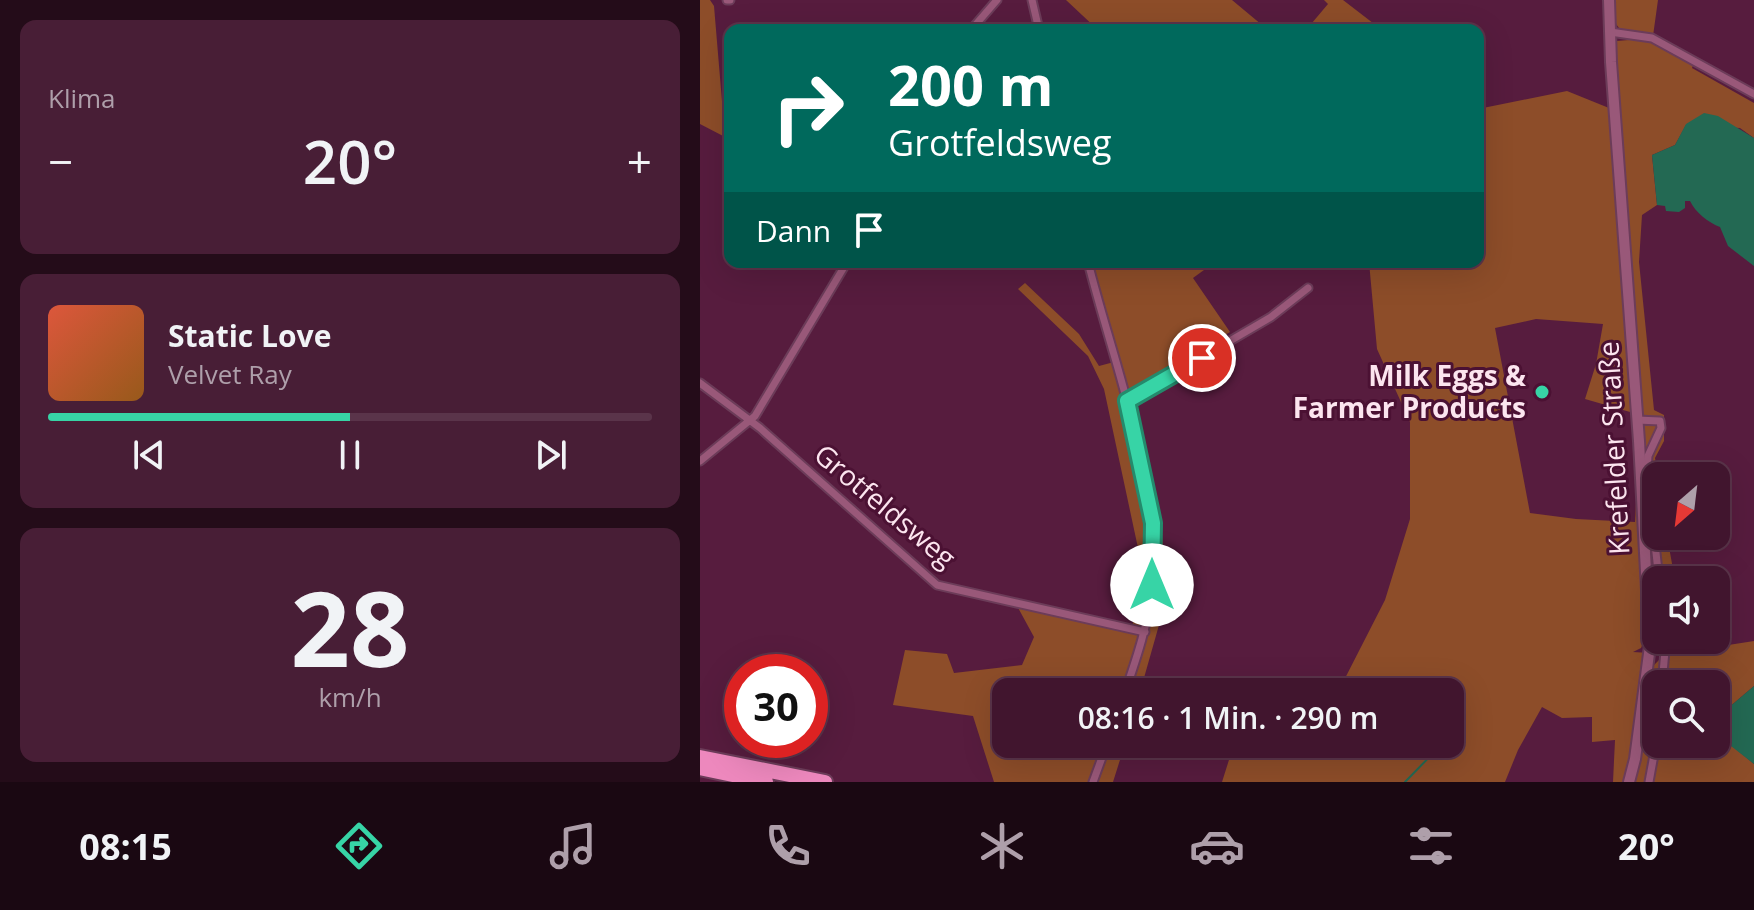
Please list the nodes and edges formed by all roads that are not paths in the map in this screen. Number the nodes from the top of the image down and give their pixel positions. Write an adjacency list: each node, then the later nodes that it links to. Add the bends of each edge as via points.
1 (997, 0): 4 (street)
2 (1032, 0): 5 (street)
3 (1609, 0): 6 (main road, Krefelder Straße)
4 (976, 24)
5 (1038, 24)
6 (1610, 32): 7 (street, via 1652,38); 13 (main road, Krefelder Straße)
7 (1754, 94)
8 (843, 268): 14 (street)
9 (1090, 268): 12 (street)
10 (1308, 288): 12 (street, via 1271,317)
11 (700, 383): 14 (street, Grotfeldsweg)
12 (1127, 401): 17 (street, via 1153,523)
13 (1637, 420): 16 (street, via 1660,421 1661,428 1647,471); 26 (main road, Krefelder Straße, via 1650,653)
14 (750, 422): 15 (street); 17 (street, Grotfeldsweg, via 937,585)
15 (700, 461)
16 (1657, 566)
17 (1145, 632): 18 (street)
18 (1130, 678)
19 (700, 757): 24 (highway)
20 (1102, 758): 25 (street)
21 (1653, 758): 27 (street)
22 (700, 768): 23 (highway)
23 (766, 782)
24 (825, 782)
25 (1093, 782)
26 (1629, 782)
27 (1649, 782)

